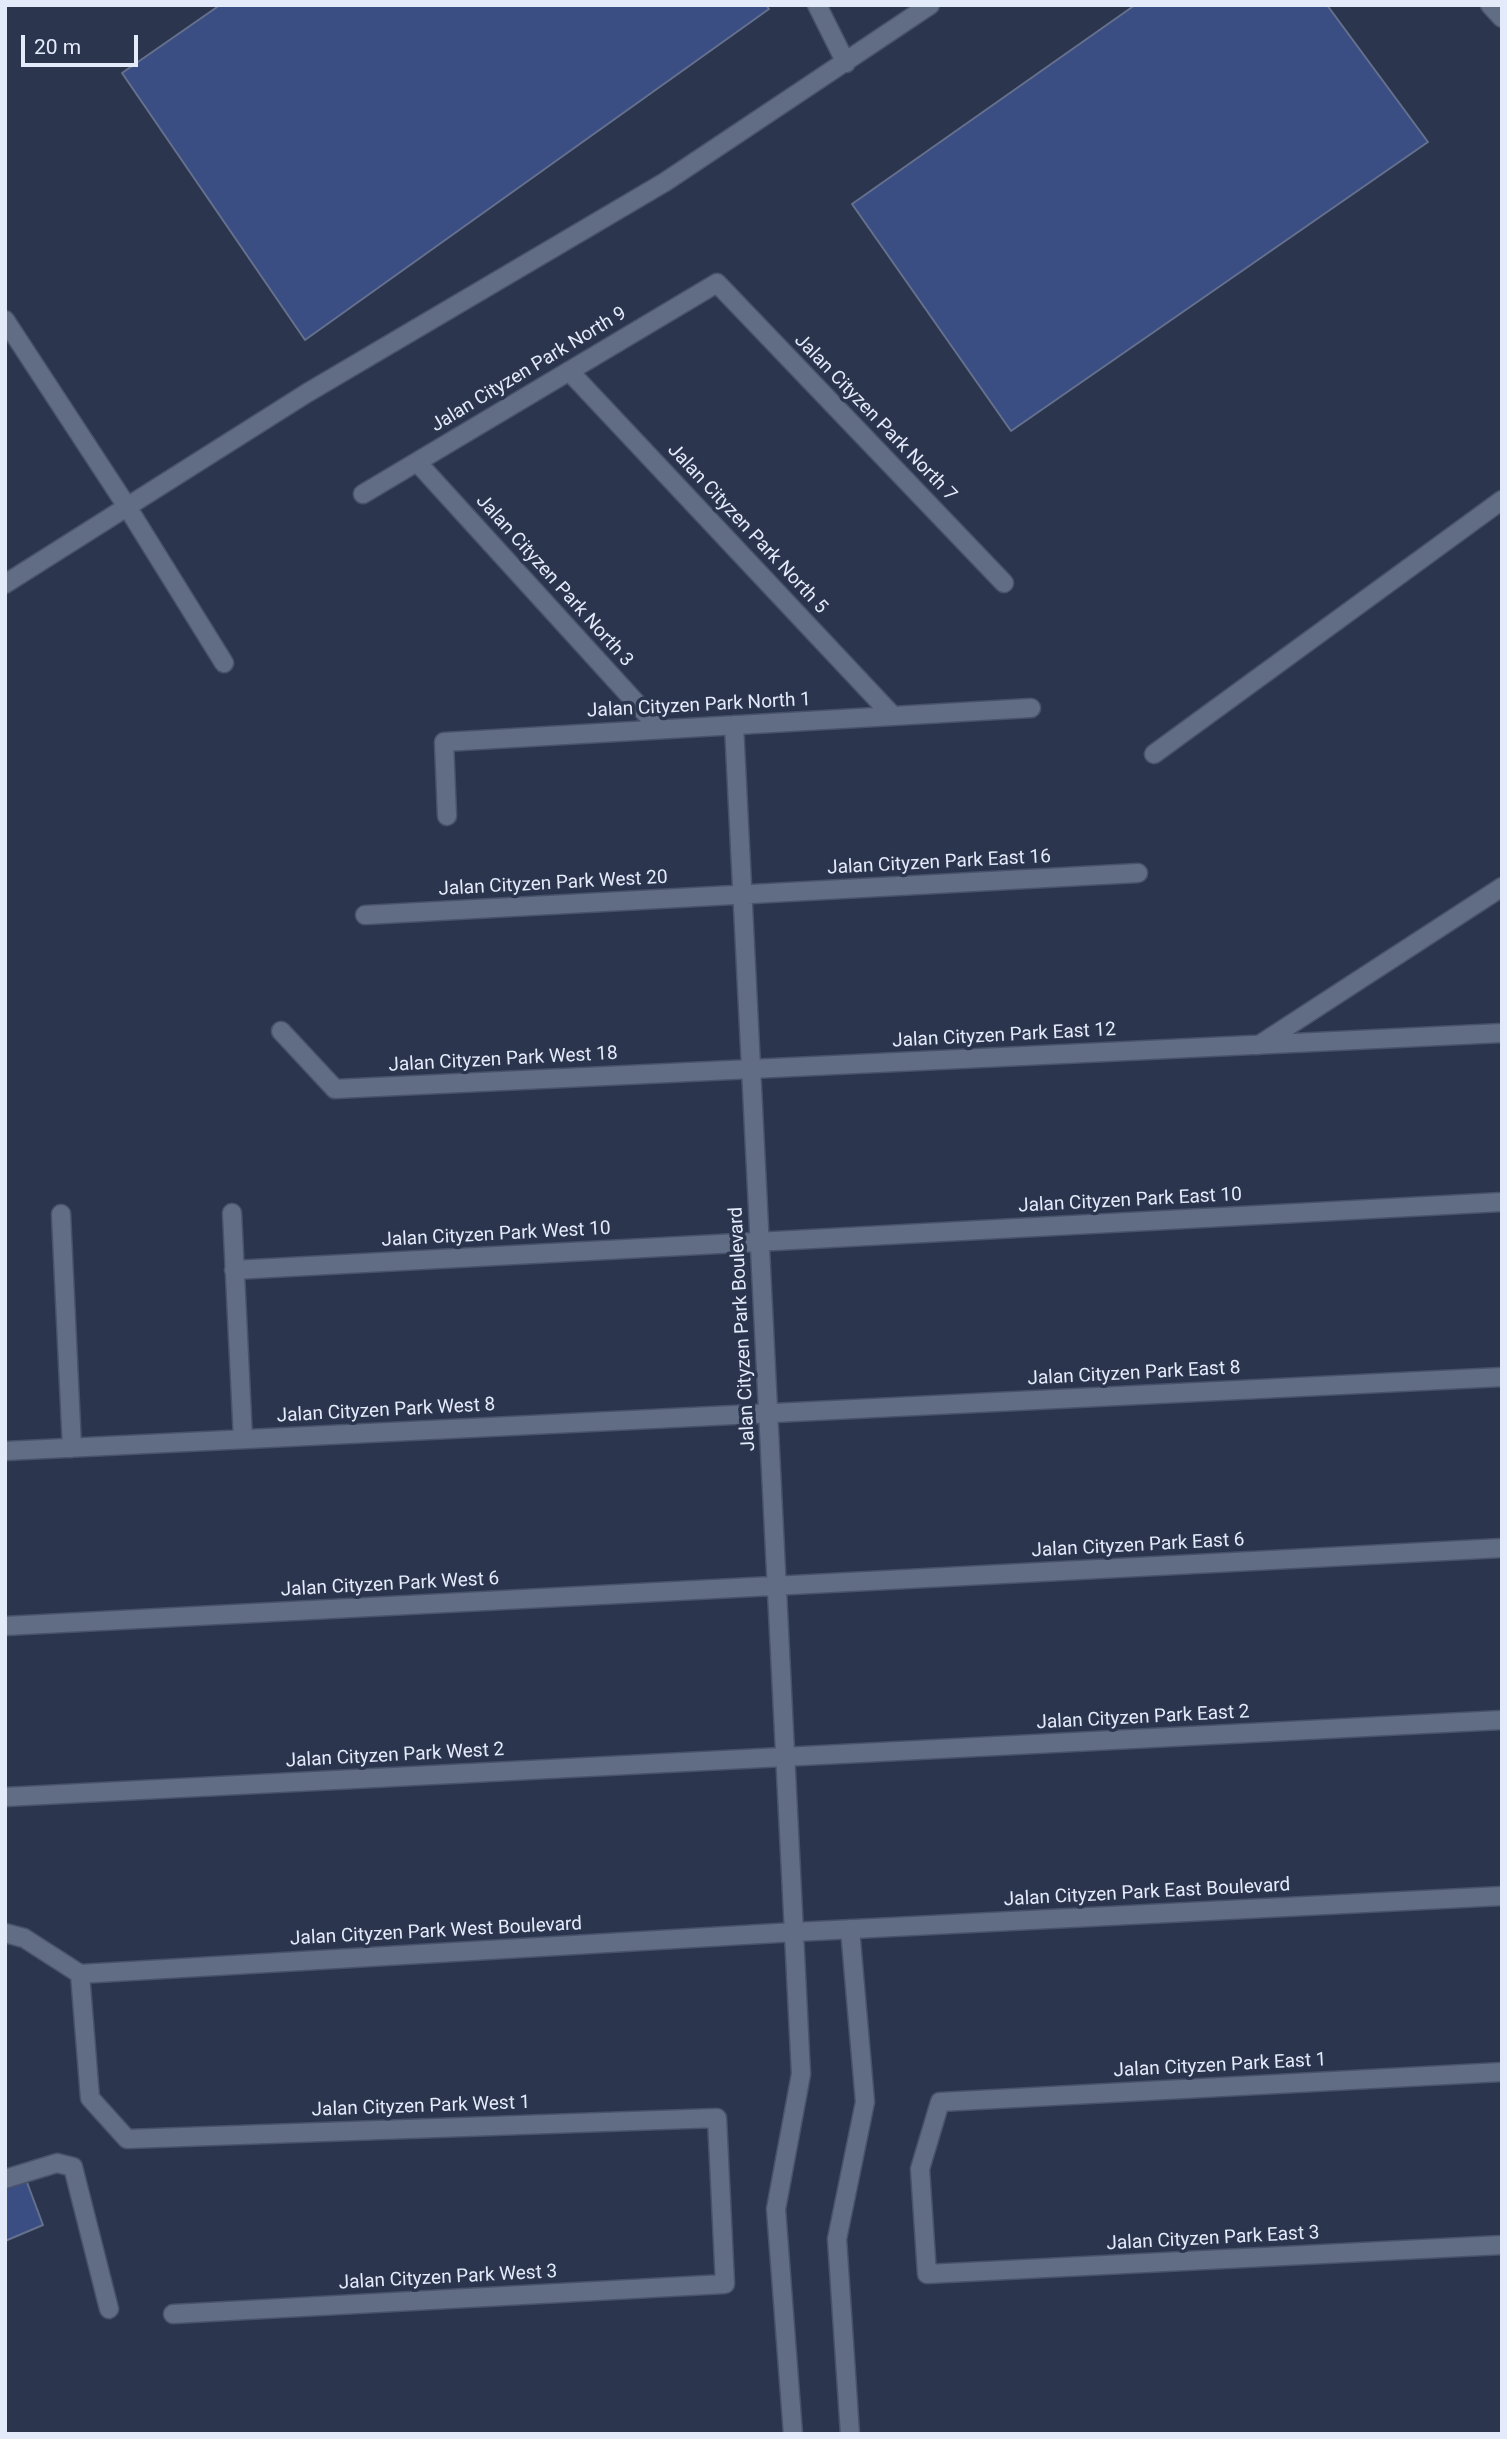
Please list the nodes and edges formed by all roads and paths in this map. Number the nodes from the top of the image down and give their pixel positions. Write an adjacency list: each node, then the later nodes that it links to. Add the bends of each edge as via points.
1 (817, 5): 5 (street)
2 (930, 5): 5 (street)
3 (1490, 5): 4 (street)
4 (1502, 18)
5 (846, 63): 12 (street, via 665,182)
6 (717, 283): 8 (street, Jalan Cityzen Park North 9); 13 (street, Jalan Cityzen Park North 7)
7 (5, 320): 12 (street)
8 (569, 371): 9 (street, Jalan Cityzen Park North 9); 17 (street, Jalan Cityzen Park North 5)
9 (416, 462): 10 (street, Jalan Cityzen Park North 9); 19 (street, Jalan Cityzen Park North 3)
10 (363, 494)
11 (1502, 500): 20 (street)
12 (126, 505): 14 (street); 15 (street)
13 (1004, 583)
14 (5, 584)
15 (224, 663)
16 (1031, 708): 17 (street, Jalan Cityzen Park North 1)
17 (893, 716): 18 (street, Jalan Cityzen Park North 1)
18 (734, 725): 19 (street, Jalan Cityzen Park North 1); 24 (street, Jalan Cityzen Park Boulevard)
19 (660, 729): 21 (street, Jalan Cityzen Park North 1, via 444,742)
20 (1154, 754)
21 (447, 816)
22 (1138, 873): 24 (street, Jalan Cityzen Park East 16)
23 (1502, 887): 28 (street)
24 (743, 894): 25 (street, Jalan Cityzen Park West 20); 29 (street, Jalan Cityzen Park Boulevard)
25 (365, 915)
26 (281, 1031): 29 (street, Jalan Cityzen Park West 18, via 335,1089)
27 (1502, 1033): 28 (street, Jalan Cityzen Park East 12)
28 (1259, 1045): 29 (street, Jalan Cityzen Park East 12)
29 (751, 1069): 33 (street, Jalan Cityzen Park Boulevard)
30 (1502, 1202): 33 (street, Jalan Cityzen Park East 10)
31 (232, 1213): 34 (street)
32 (61, 1214): 38 (street)
33 (760, 1241): 34 (street, Jalan Cityzen Park West 10); 36 (street, Jalan Cityzen Park Boulevard)
34 (234, 1270): 37 (street)
35 (1502, 1377): 36 (street, Jalan Cityzen Park East 8)
36 (769, 1413): 37 (street, Jalan Cityzen Park West 8); 41 (street, Jalan Cityzen Park Boulevard)
37 (243, 1439): 38 (street, Jalan Cityzen Park West 8)
38 (72, 1448): 39 (street, Jalan Cityzen Park West 8)
39 (5, 1451)
40 (1502, 1548): 41 (street, Jalan Cityzen Park East 6)
41 (777, 1586): 42 (street, Jalan Cityzen Park West 6); 44 (street, Jalan Cityzen Park Boulevard)
42 (5, 1626)
43 (1502, 1720): 44 (street, Jalan Cityzen Park East 2)
44 (786, 1757): 45 (street, Jalan Cityzen Park West 2); 48 (street, Jalan Cityzen Park Boulevard)
45 (5, 1797)
46 (1502, 1896): 47 (street, Jalan Cityzen Park East Boulevard)
47 (850, 1929): 48 (street, Jalan Cityzen Park East Boulevard); 59 (street, via 865,2102 837,2239)
48 (795, 1932): 50 (street, Jalan Cityzen Park West Boulevard); 58 (street, Jalan Cityzen Park Boulevard, via 801,2074 776,2209)
49 (5, 1933): 50 (street, via 24,1938)
50 (80, 1974): 55 (street, Jalan Cityzen Park West 1, via 90,2098 127,2138 717,2118)
51 (1502, 2072): 54 (street, Jalan Cityzen Park East 1, via 940,2102 920,2169)
52 (5, 2179): 56 (street, via 58,2163 73,2167)
53 (1502, 2245): 54 (street, Jalan Cityzen Park East 3)
54 (927, 2274)
55 (725, 2284): 57 (street, Jalan Cityzen Park West 3)
56 (109, 2309)
57 (173, 2314)
58 (793, 2434)
59 (850, 2434)

